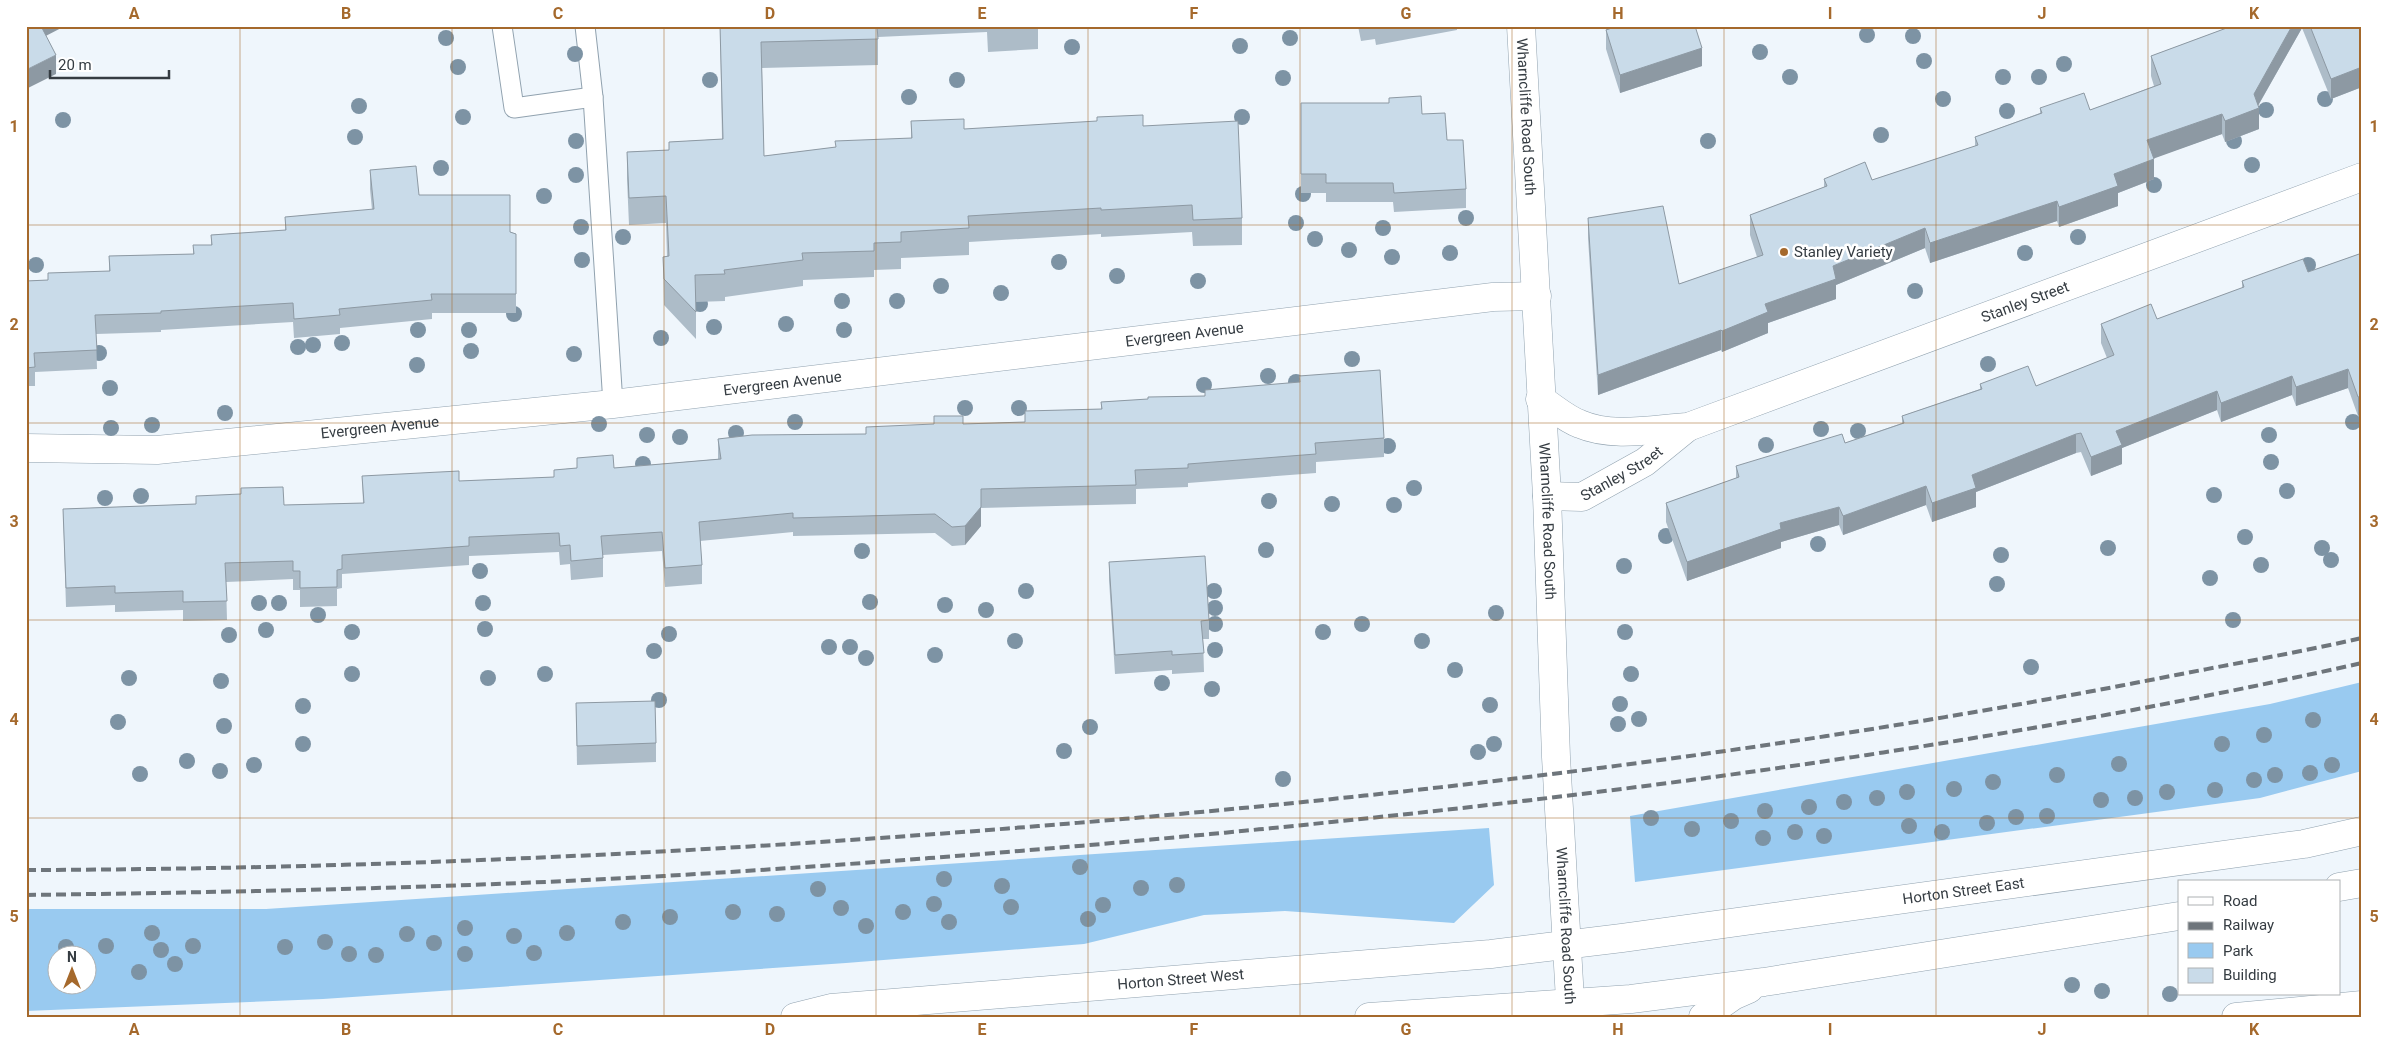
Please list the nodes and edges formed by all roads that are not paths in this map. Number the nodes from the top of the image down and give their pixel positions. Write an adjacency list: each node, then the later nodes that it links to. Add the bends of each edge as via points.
1 (502, 26): 4 (lane, via 514,108)
2 (585, 26): 4 (lane)
3 (1521, 26): 6 (main road, Wharncliffe Road South)
4 (593, 97): 8 (lane)
5 (2362, 177): 9 (main road, Stanley Street)
6 (1537, 296): 7 (main road, Wharncliffe Road South); 8 (main road, Evergreen Avenue, via 1493,297)
7 (1540, 399): 9 (main road, Stanley Street, via 1579,424 1596,429); 11 (main road, Wharncliffe Road South)
8 (613, 404): 10 (main road, Evergreen Avenue, via 157,450)
9 (1688, 427): 11 (main road, Stanley Street, via 1645,462 1582,497)
10 (26, 448)
11 (1547, 496): 16 (main road, Wharncliffe Road South)
12 (2362, 831): 16 (main road, Horton Street East, via 2304,844)
13 (2362, 882): 14 (main road)
14 (2340, 887)
15 (2178, 916): 17 (main road)
16 (1566, 944): 19 (main road, Wharncliffe Road South); 20 (main road, Horton Street West, via 1491,954 831,1008)
17 (1764, 982): 19 (main road); 22 (main road, via 1733,996)
18 (2362, 1004): 23 (main road)
19 (1570, 1011): 21 (main road, via 1493,1007)
20 (795, 1017)
21 (1369, 1017)
22 (1704, 1017)
23 (2236, 1017)

